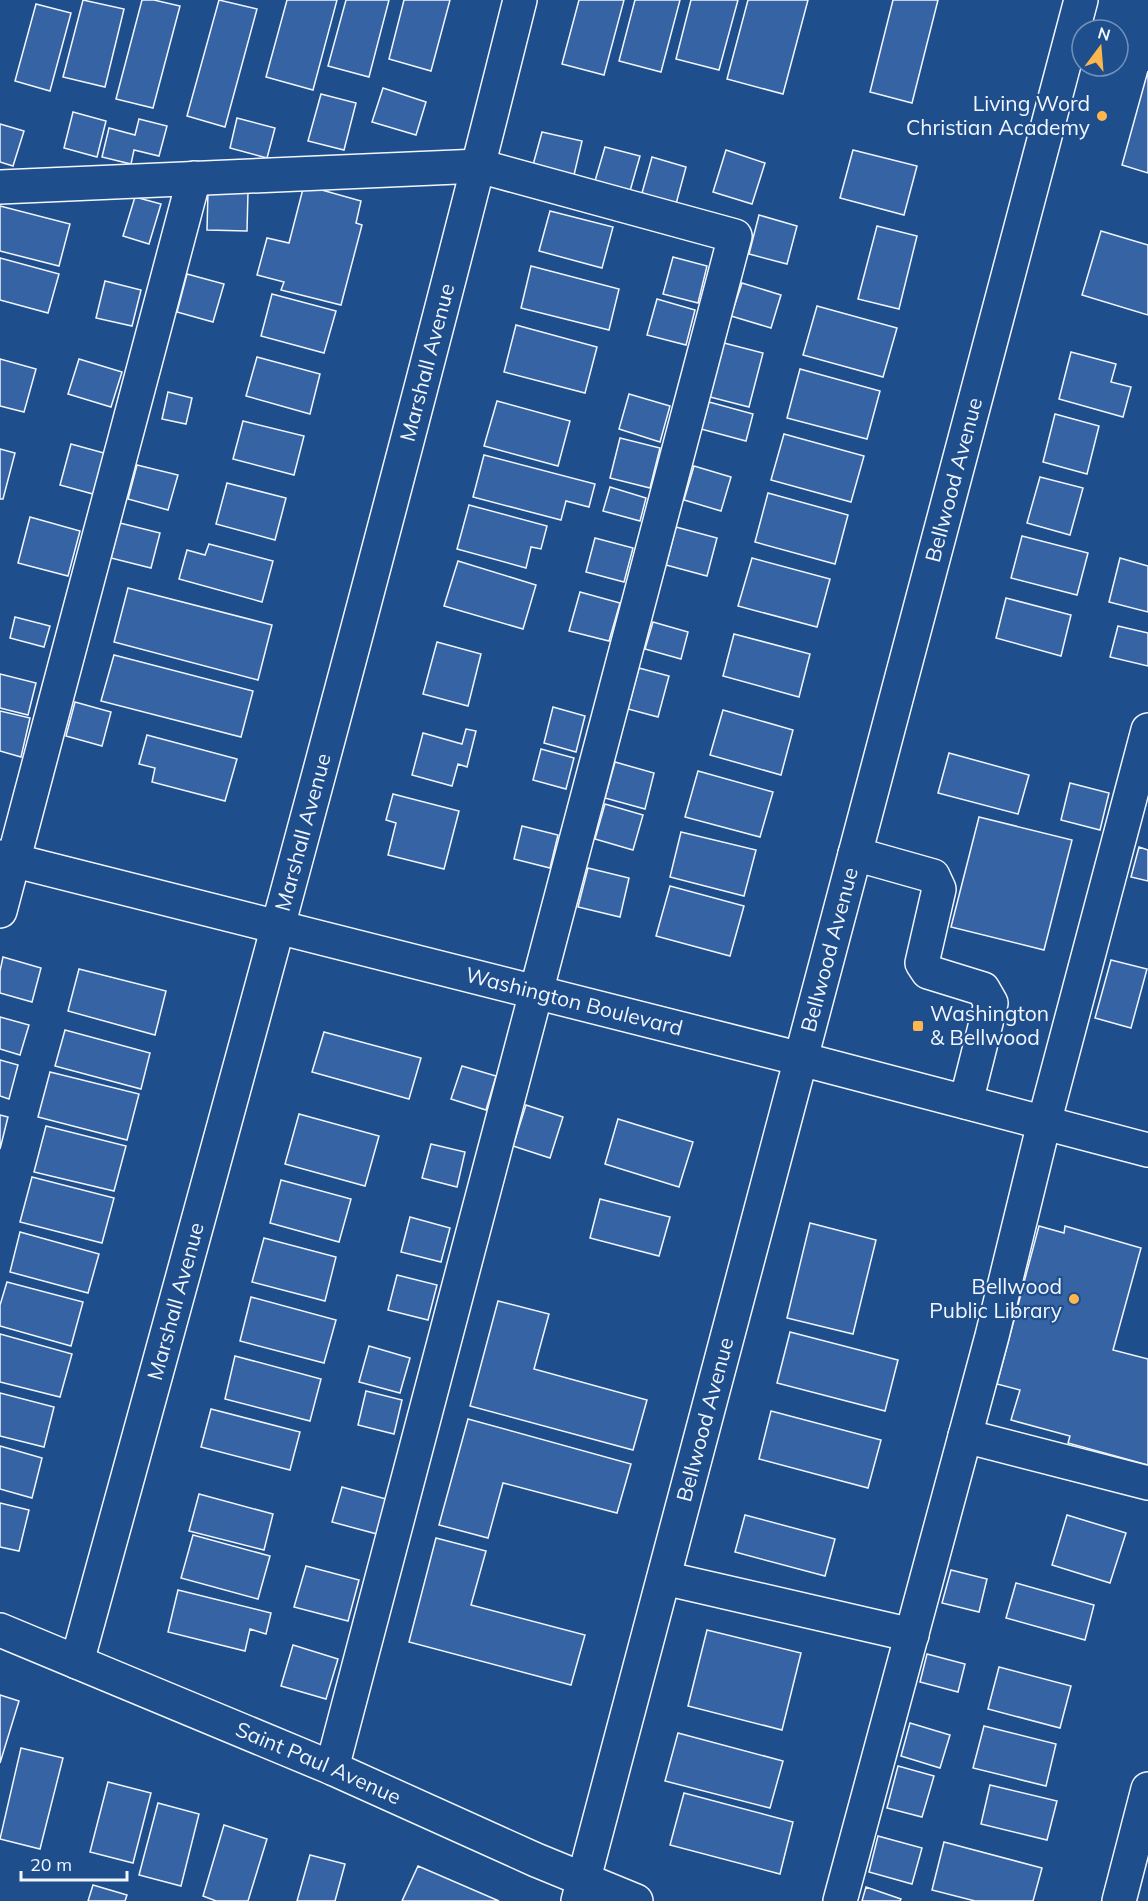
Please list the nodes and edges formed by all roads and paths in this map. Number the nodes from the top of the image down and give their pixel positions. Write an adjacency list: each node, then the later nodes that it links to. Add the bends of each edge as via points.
1 (520, 0): 3 (street, Marshall Avenue)
2 (1081, 0): 7 (street, Bellwood Avenue)
3 (479, 166): 4 (street); 10 (street, Marshall Avenue); 11 (street, via 735,236)
4 (194, 178): 5 (street); 8 (street)
5 (0, 187)
6 (1148, 730): 14 (street)
7 (855, 854): 12 (street, Bellwood Avenue); 13 (street, via 933,876 939,889 922,963 927,972 983,989 992,1003)
8 (7, 859): 9 (street); 10 (street, Washington Boulevard)
9 (0, 911)
10 (279, 927): 11 (street, Washington Boulevard); 21 (street, Marshall Avenue)
11 (537, 992): 12 (street, Washington Boulevard); 22 (street)
12 (801, 1059): 13 (street, Washington Boulevard); 18 (street, Bellwood Avenue)
13 (966, 1102): 14 (street, Washington Boulevard)
14 (1044, 1122): 15 (street, Washington Boulevard); 16 (street)
15 (1148, 1150)
16 (965, 1436): 17 (street); 20 (street)
17 (1148, 1484)
18 (664, 1578): 20 (street); 24 (street, Bellwood Avenue)
19 (0, 1630): 21 (street, Saint Paul Avenue)
20 (912, 1635): 26 (street)
21 (77, 1662): 22 (street, Saint Paul Avenue)
22 (332, 1768): 24 (street, Saint Paul Avenue, via 536,1860)
23 (1148, 1789): 27 (street)
24 (581, 1890): 25 (street, Saint Paul Avenue)
25 (636, 1901)
26 (840, 1901)
27 (1119, 1901)

